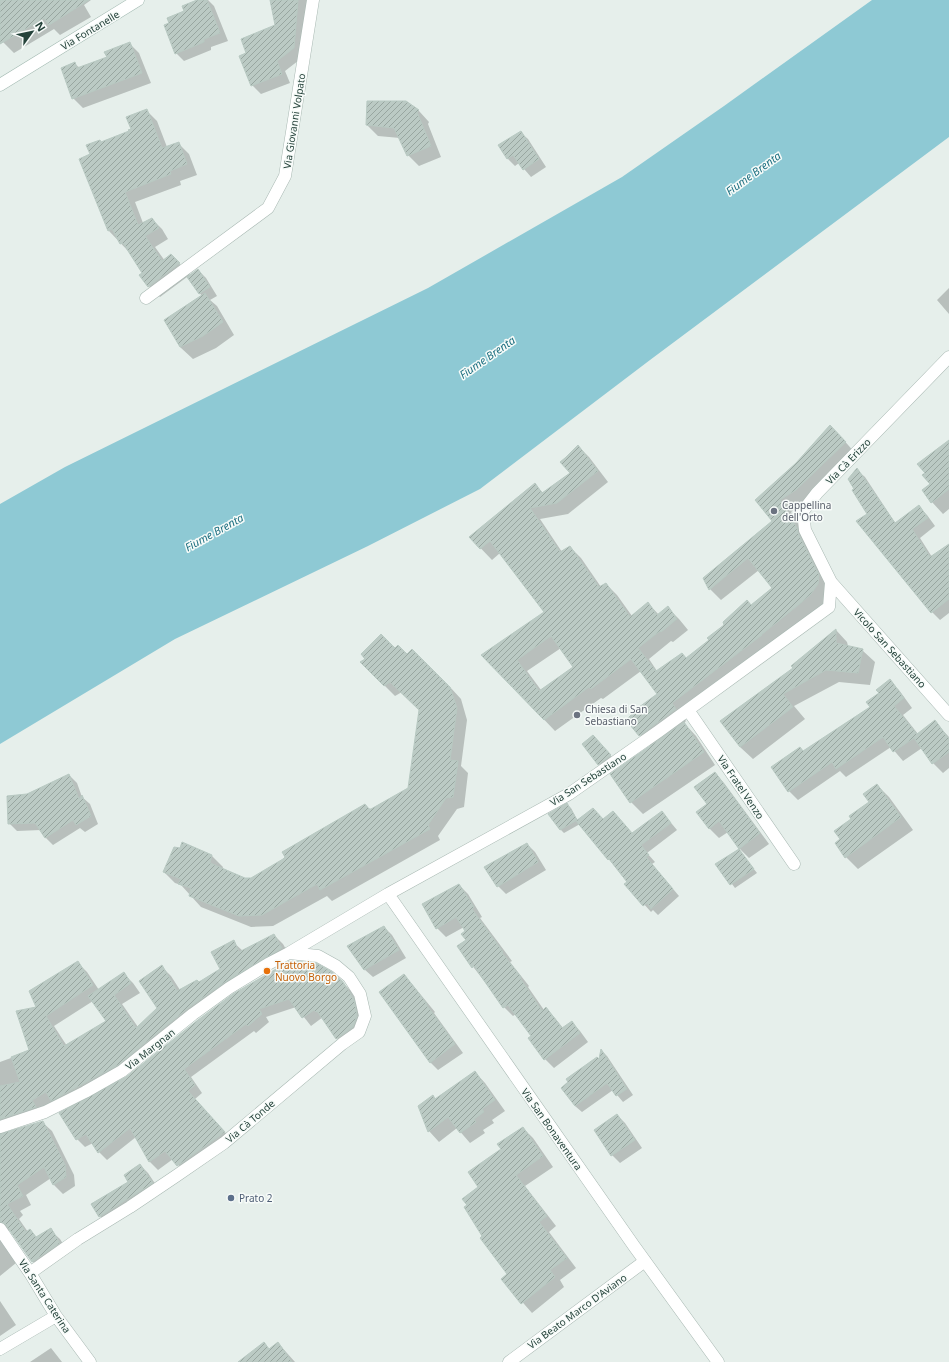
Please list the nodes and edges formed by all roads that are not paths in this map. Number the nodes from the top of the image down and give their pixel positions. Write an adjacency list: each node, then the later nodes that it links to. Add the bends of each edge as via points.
1 (138, 0): 3 (street, Via Fontanelle)
2 (313, 0): 4 (street, Via Giovanni Volpato, via 285,176 268,208)
3 (0, 85)
4 (146, 298)
5 (949, 357): 6 (street, Via Cà Erizzo, via 817,493 803,512 805,530)
6 (831, 582): 7 (street, Via San Sebastiano, via 829,607); 8 (street, Vicolo San Sebastiano)
7 (688, 710): 9 (street, Via Fratel Venzo); 10 (street, Via San Sebastiano, via 569,794)
8 (949, 715)
9 (794, 864)
10 (388, 894): 11 (street, Via San Sebastiano); 14 (street, Via San Bonaventura)
11 (290, 952): 12 (street, Via Margnan, via 229,988 122,1070 45,1112); 15 (street, Via Cà Tonde, via 318,956 349,977 360,994 365,1016 359,1032 224,1143)
12 (0, 1127)
13 (0, 1229): 15 (street, Via Santa Caterina)
14 (645, 1261): 19 (street, Via Beato Marco D'Aviano); 20 (street, Via San Bonaventura)
15 (30, 1273): 16 (street, Via Santa Caterina)
16 (56, 1316): 17 (street); 18 (street, Via Santa Caterina)
17 (0, 1349)
18 (90, 1362)
19 (509, 1362)
20 (718, 1362)

